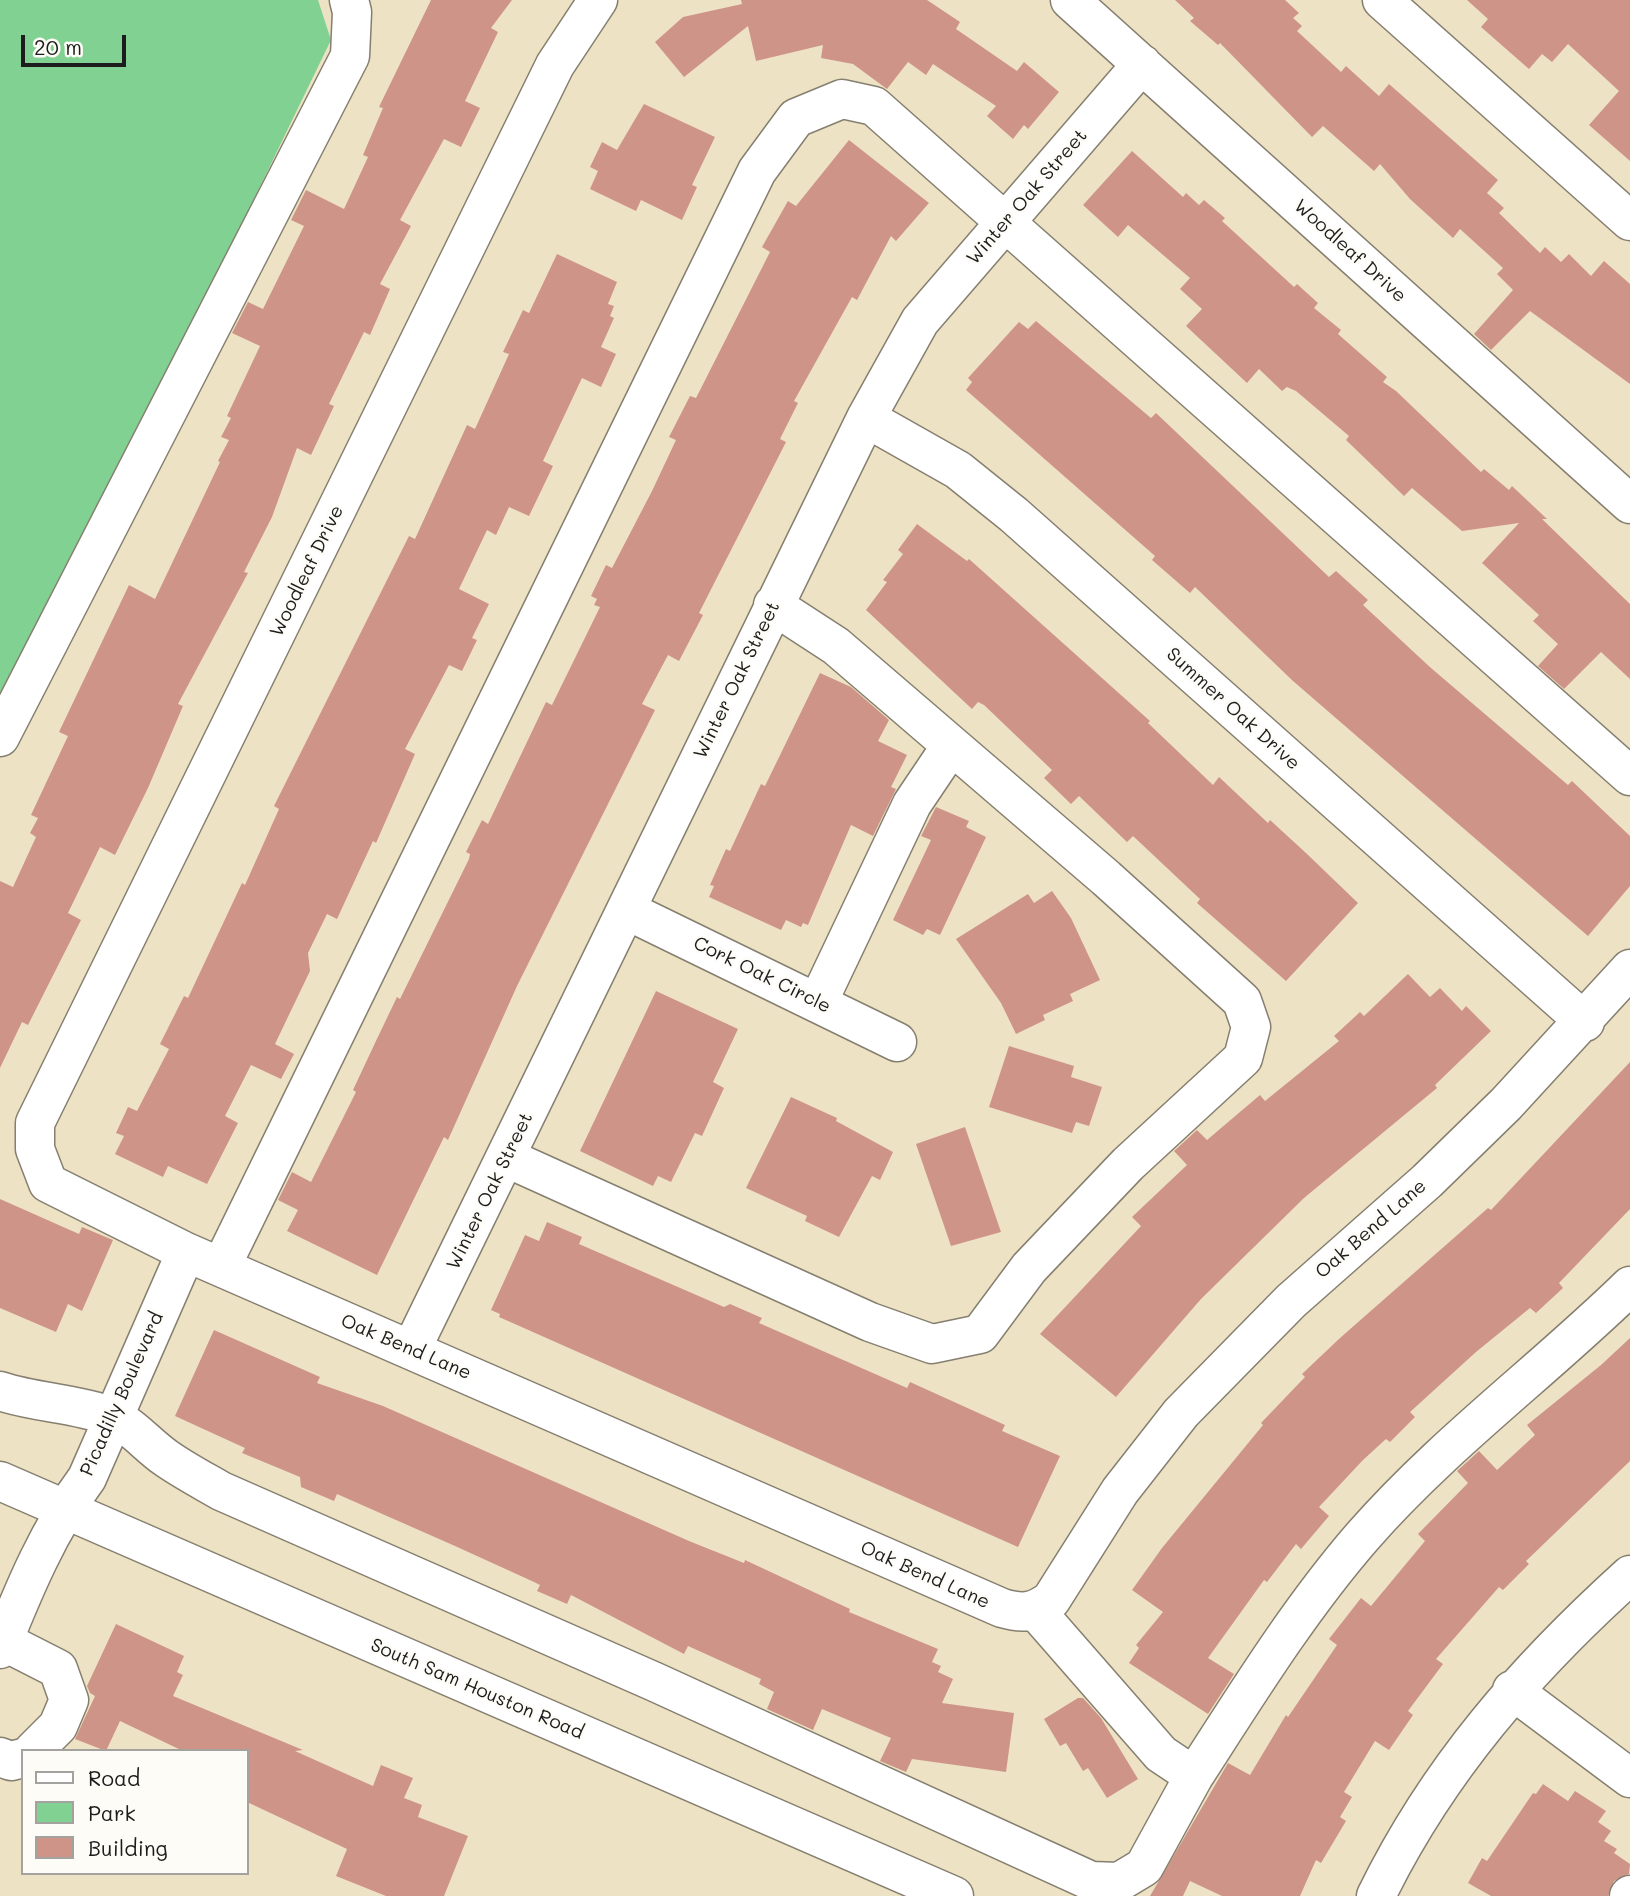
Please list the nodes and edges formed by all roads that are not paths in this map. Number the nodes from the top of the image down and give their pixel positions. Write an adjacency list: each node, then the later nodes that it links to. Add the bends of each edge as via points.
1 (349, 0): 11 (street, via 350,56)
2 (598, 0): 19 (street, Woodleaf Drive, via 555,65 35,1123)
3 (1070, 0): 5 (street, Woodleaf Drive)
4 (1382, 0): 6 (street)
5 (1143, 64): 7 (street, Winter Oak Street); 9 (street, Woodleaf Drive)
6 (1630, 221)
7 (1003, 222): 8 (street, Winter Oak Street, via 920,321); 13 (street); 22 (street, via 874,106 842,99 796,118 757,171)
8 (866, 418): 10 (street, Winter Oak Street); 17 (street, Summer Oak Drive, via 958,470 1014,515)
9 (1630, 504)
10 (773, 605): 12 (street, via 836,646); 14 (street, Winter Oak Street)
11 (0, 737)
12 (951, 746): 16 (street, via 912,804); 20 (street, via 1242,1001 1251,1027 1243,1058 1101,1192 1029,1268 980,1334 932,1344 870,1322)
13 (1630, 776)
14 (626, 910): 16 (street, Cork Oak Circle); 20 (street, Winter Oak Street)
15 (1630, 969): 17 (street, Oak Bend Lane)
16 (818, 1002): 18 (street, Cork Oak Circle)
17 (1585, 1021): 30 (street, Oak Bend Lane, via 1447,1161 1291,1301 1181,1413 1120,1491 1051,1600)
18 (897, 1042)
19 (35, 1149): 21 (street, Oak Bend Lane, via 48,1183)
20 (507, 1158): 24 (street, Winter Oak Street)
21 (186, 1252): 22 (street, Oak Bend Lane); 26 (street, Picadilly Boulevard)
22 (221, 1267): 24 (street, Oak Bend Lane)
23 (1630, 1286): 36 (street, via 1364,1535 1271,1655)
24 (412, 1348): 30 (street, Oak Bend Lane, via 1002,1608)
25 (0, 1391): 26 (street)
26 (112, 1417): 28 (street, Picadilly Boulevard, via 87,1478); 36 (street, via 221,1492 655,1682 1091,1881 1119,1882 1143,1867)
27 (0, 1481): 28 (street, South Sam Houston Road)
28 (64, 1509): 31 (street, Picadilly Boulevard); 38 (street, South Sam Houston Road)
29 (1630, 1575): 32 (street)
30 (1036, 1611): 36 (street, via 1161,1754)
31 (1, 1645): 33 (street, via 58,1670 69,1700 58,1726)
32 (1512, 1690): 37 (street); 39 (street, via 1446,1777)
33 (35, 1749)
34 (0, 1758): 35 (street)
35 (21, 1758)
36 (1194, 1776)
37 (1630, 1778)
38 (954, 1896)
39 (1376, 1896)

